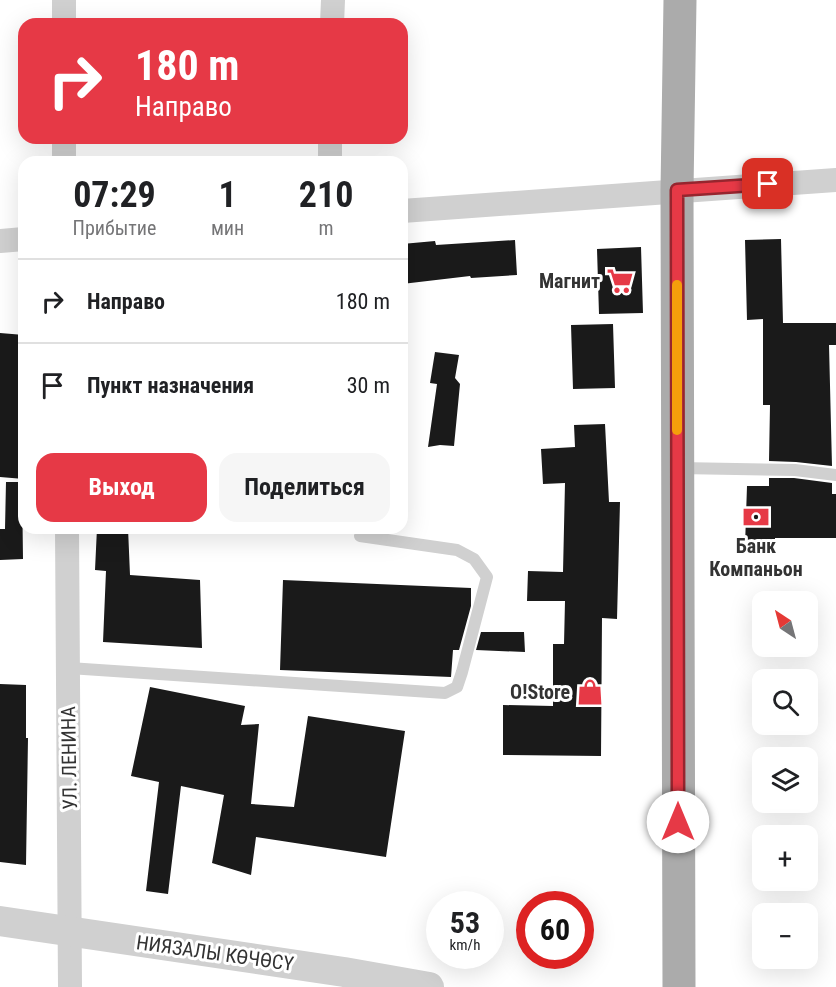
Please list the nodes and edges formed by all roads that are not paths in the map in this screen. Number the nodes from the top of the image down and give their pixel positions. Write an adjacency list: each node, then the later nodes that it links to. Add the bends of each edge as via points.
1 (64, 0): 4 (street)
2 (333, 0): 5 (street)
3 (680, 0): 7 (main road)
4 (64, 18)
5 (332, 18)
6 (836, 180): 7 (street)
7 (677, 190): 8 (street); 11 (main road)
8 (408, 211)
9 (18, 240): 10 (street)
10 (0, 241)
11 (677, 468): 12 (lane, via 795,470); 21 (main road)
12 (836, 475)
13 (67, 534): 15 (street, УЛ. ЛЕНИНА)
14 (360, 536): 15 (lane, via 457,550 474,559 487,577 457,687 445,693)
15 (69, 668): 17 (street, УЛ. ЛЕНИНА)
16 (0, 921): 17 (street, НИЯЗАЛЫ КӨЧӨСҮ)
17 (71, 932): 18 (street, НИЯЗАЛЫ КӨЧӨСҮ); 19 (street, УЛ. ЛЕНИНА)
18 (344, 979): 20 (street, НИЯЗАЛЫ КӨЧӨСҮ)
19 (70, 987)
20 (429, 987)
21 (679, 987)

